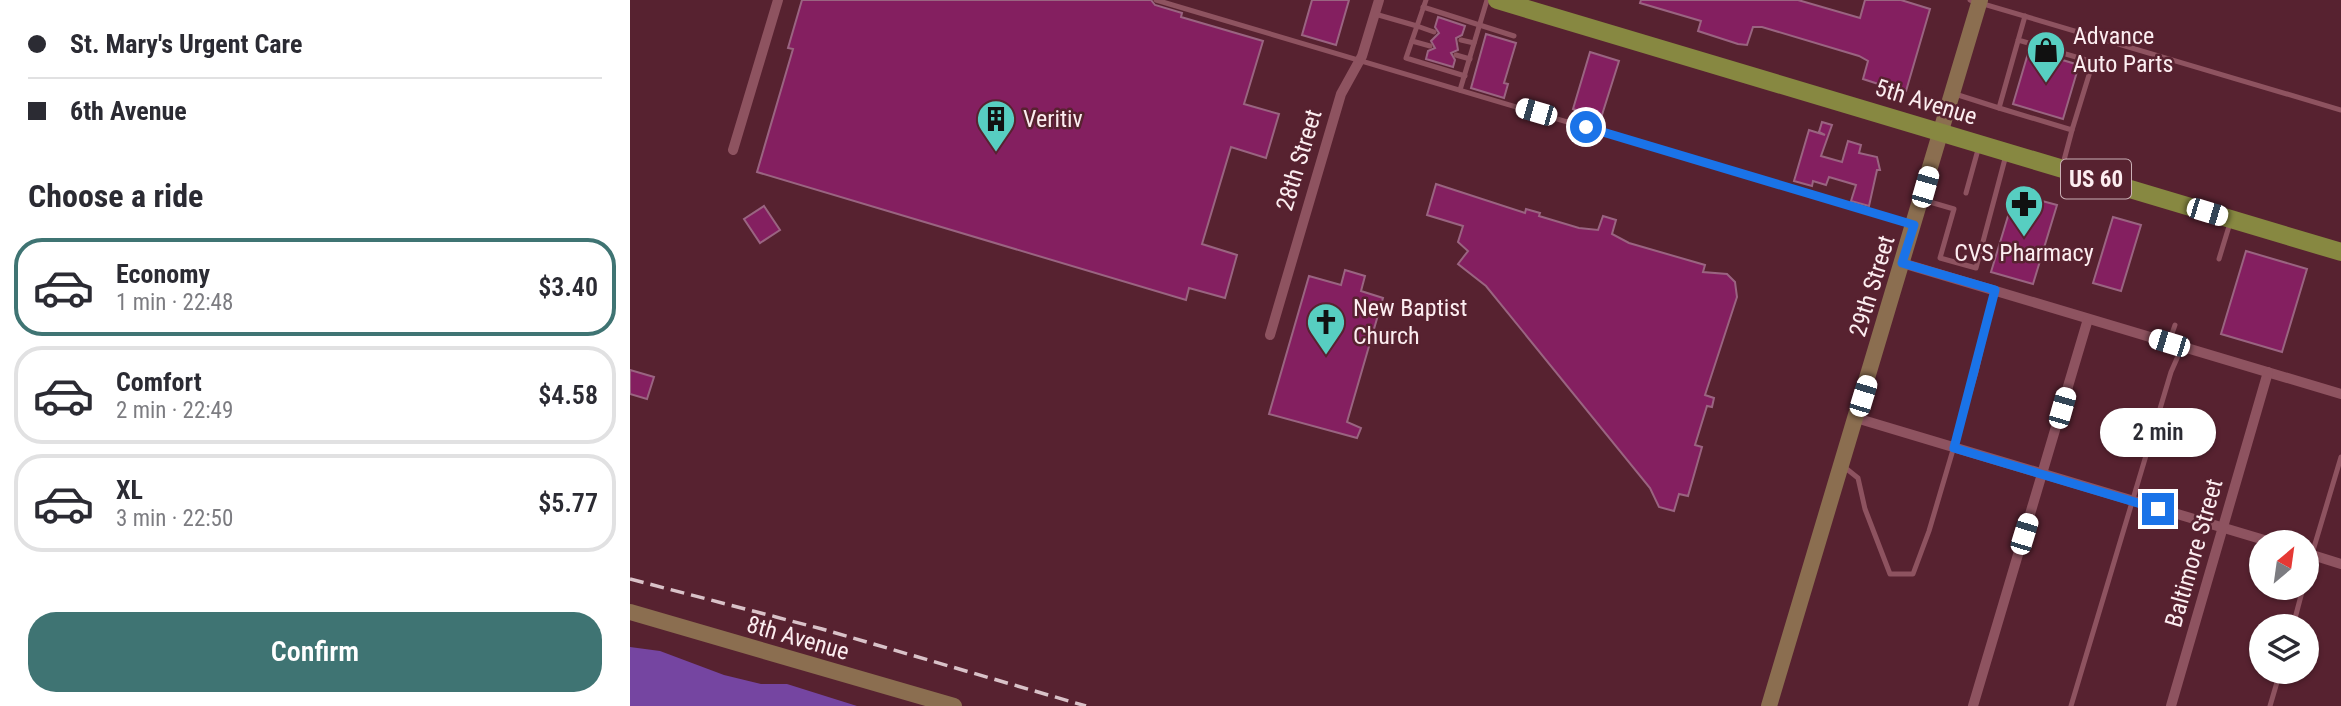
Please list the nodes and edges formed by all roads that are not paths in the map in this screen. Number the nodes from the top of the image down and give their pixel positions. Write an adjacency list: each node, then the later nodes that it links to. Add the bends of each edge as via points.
1 (778, 0): 33 (street)
2 (1156, 0): 23 (lane)
3 (1379, 0): 9 (street, 28th Street)
4 (1426, 0): 8 (lane)
5 (1487, 0): 12 (lane)
6 (1497, 0): 31 (main road, 5th Avenue / US 60)
7 (1976, 1): 10 (lane); 27 (main road, 29th Street)
8 (1423, 7): 11 (lane); 12 (lane)
9 (1375, 14): 11 (lane); 23 (street, 28th Street)
10 (2025, 16): 16 (lane); 29 (lane)
11 (1417, 26): 13 (lane); 17 (lane)
12 (1480, 26): 14 (lane); 18 (lane)
13 (1434, 32)
14 (1514, 36)
15 (1461, 40): 18 (lane)
16 (2018, 40): 28 (lane); 30 (lane, via 2093,62)
17 (1412, 41): 19 (lane); 22 (lane, via 1406,58)
18 (1474, 43): 21 (lane)
19 (1430, 46)
20 (1456, 55): 21 (lane)
21 (1469, 59): 25 (lane)
22 (1411, 60): 24 (lane); 25 (lane)
23 (1359, 61): 24 (lane); 48 (street, 28th Street, via 1341,94)
24 (1407, 74): 26 (lane)
25 (1465, 76): 26 (lane)
26 (1460, 90): 39 (lane)
27 (1952, 93): 28 (lane); 31 (main road, 29th Street)
28 (1999, 108): 30 (lane)
29 (2341, 110)
30 (2072, 130): 35 (lane)
31 (1941, 131): 32 (main road, 5th Avenue / US 60); 37 (main road, 29th Street)
32 (1980, 143): 34 (main road, 5th Avenue / US 60); 36 (lane)
33 (733, 150)
34 (2007, 152): 35 (main road, 5th Avenue / US 60); 43 (lane, via 1976,268)
35 (2062, 168): 38 (main road, 5th Avenue / US 60)
36 (1966, 193)
37 (1921, 199): 39 (main road, 29th Street); 43 (lane, via 1954,209 1940,258)
38 (2231, 220): 40 (main road, 5th Avenue / US 60); 41 (lane)
39 (1914, 225): 42 (main road, 29th Street)
40 (2341, 252)
41 (2220, 259)
42 (1902, 263): 44 (street); 53 (main road, 29th Street)
43 (1959, 263): 44 (lane)
44 (1954, 278): 45 (street)
45 (1995, 290): 46 (street); 54 (lane)
46 (2088, 319): 49 (street); 57 (street)
47 (2175, 325): 49 (lane)
48 (1270, 335)
49 (2169, 343): 50 (street)
50 (2182, 347): 51 (street); 58 (lane)
51 (2268, 372): 52 (street); 59 (street, Baltimore Street)
52 (2341, 394)
53 (1856, 418): 54 (street); 56 (main road, 29th Street)
54 (1954, 448): 56 (lane, via 1917,570 1909,576 1889,575 1858,478); 57 (street)
55 (2341, 457): 60 (lane)
56 (1842, 466): 67 (main road, 29th Street)
57 (2042, 475): 58 (street); 68 (street)
58 (2133, 502): 59 (street); 69 (lane)
59 (2223, 528): 61 (street); 70 (street, Baltimore Street)
60 (2317, 530)
61 (2249, 536)
62 (2319, 557): 63 (street)
63 (2341, 564)
64 (630, 612): 66 (main road, 8th Avenue)
65 (2276, 684): 71 (lane)
66 (954, 706)
67 (1769, 706)
68 (1973, 706)
69 (2071, 706)
70 (2171, 706)
71 (2270, 706)

